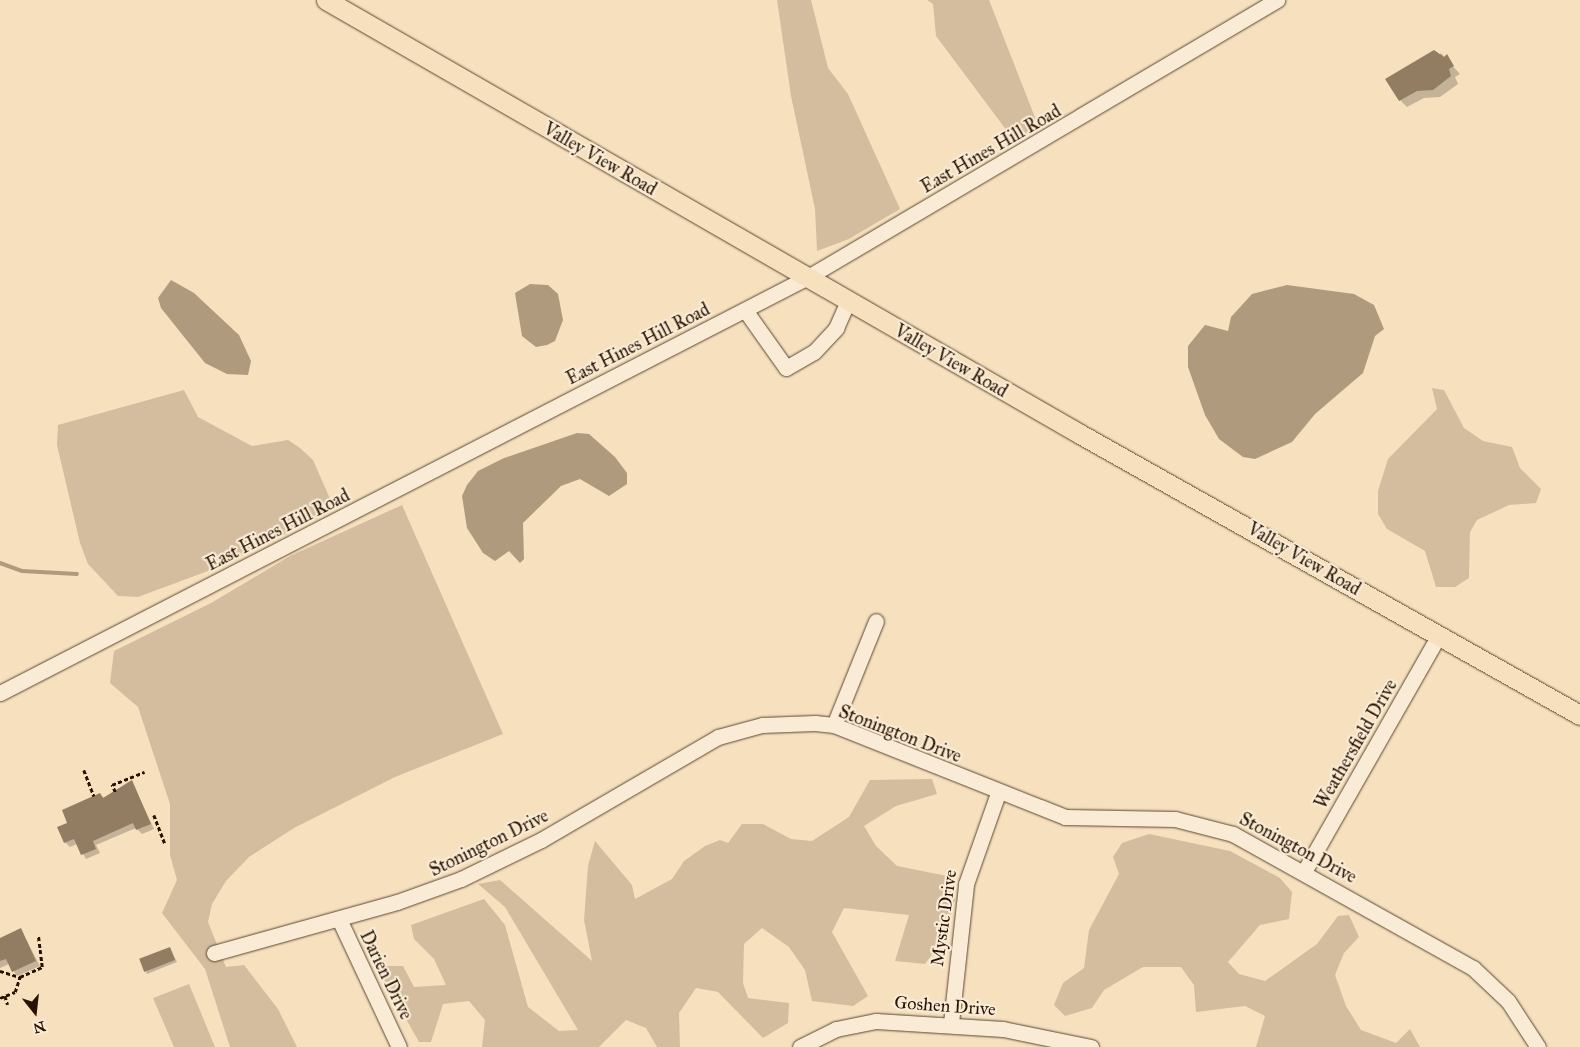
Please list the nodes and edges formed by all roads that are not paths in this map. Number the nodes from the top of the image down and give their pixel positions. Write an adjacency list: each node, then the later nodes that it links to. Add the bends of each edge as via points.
1 (326, 0): 3 (main road, Valley View Road)
2 (1277, 0): 3 (street, East Hines Hill Road)
3 (808, 277): 4 (main road, Valley View Road); 5 (street, East Hines Hill Road)
4 (848, 301): 5 (street, via 836,328 814,352 786,368); 7 (main road, Valley View Road)
5 (745, 310): 8 (street, East Hines Hill Road)
6 (876, 621): 10 (street)
7 (1439, 635): 9 (main road, Valley View Road); 12 (street, Weathersfield Drive)
8 (0, 693)
9 (1580, 715)
10 (834, 725): 11 (street, Stonington Drive); 13 (street, Stonington Drive, via 777,723 718,736 489,866 433,890)
11 (998, 793): 12 (street, Stonington Drive, via 1065,817 1175,819 1214,827); 15 (street, Mystic Drive, via 966,884)
12 (1305, 870): 19 (street, Stonington Drive, via 1473,968 1508,1001)
13 (339, 919): 14 (street, Stonington Drive); 16 (street, Darien Drive)
14 (214, 953)
15 (951, 1023): 17 (street, Goshen Drive, via 868,1022 836,1029); 18 (street, Goshen Drive, via 1063,1038)
16 (399, 1047)
17 (800, 1047)
18 (1091, 1047)
19 (1538, 1047)

